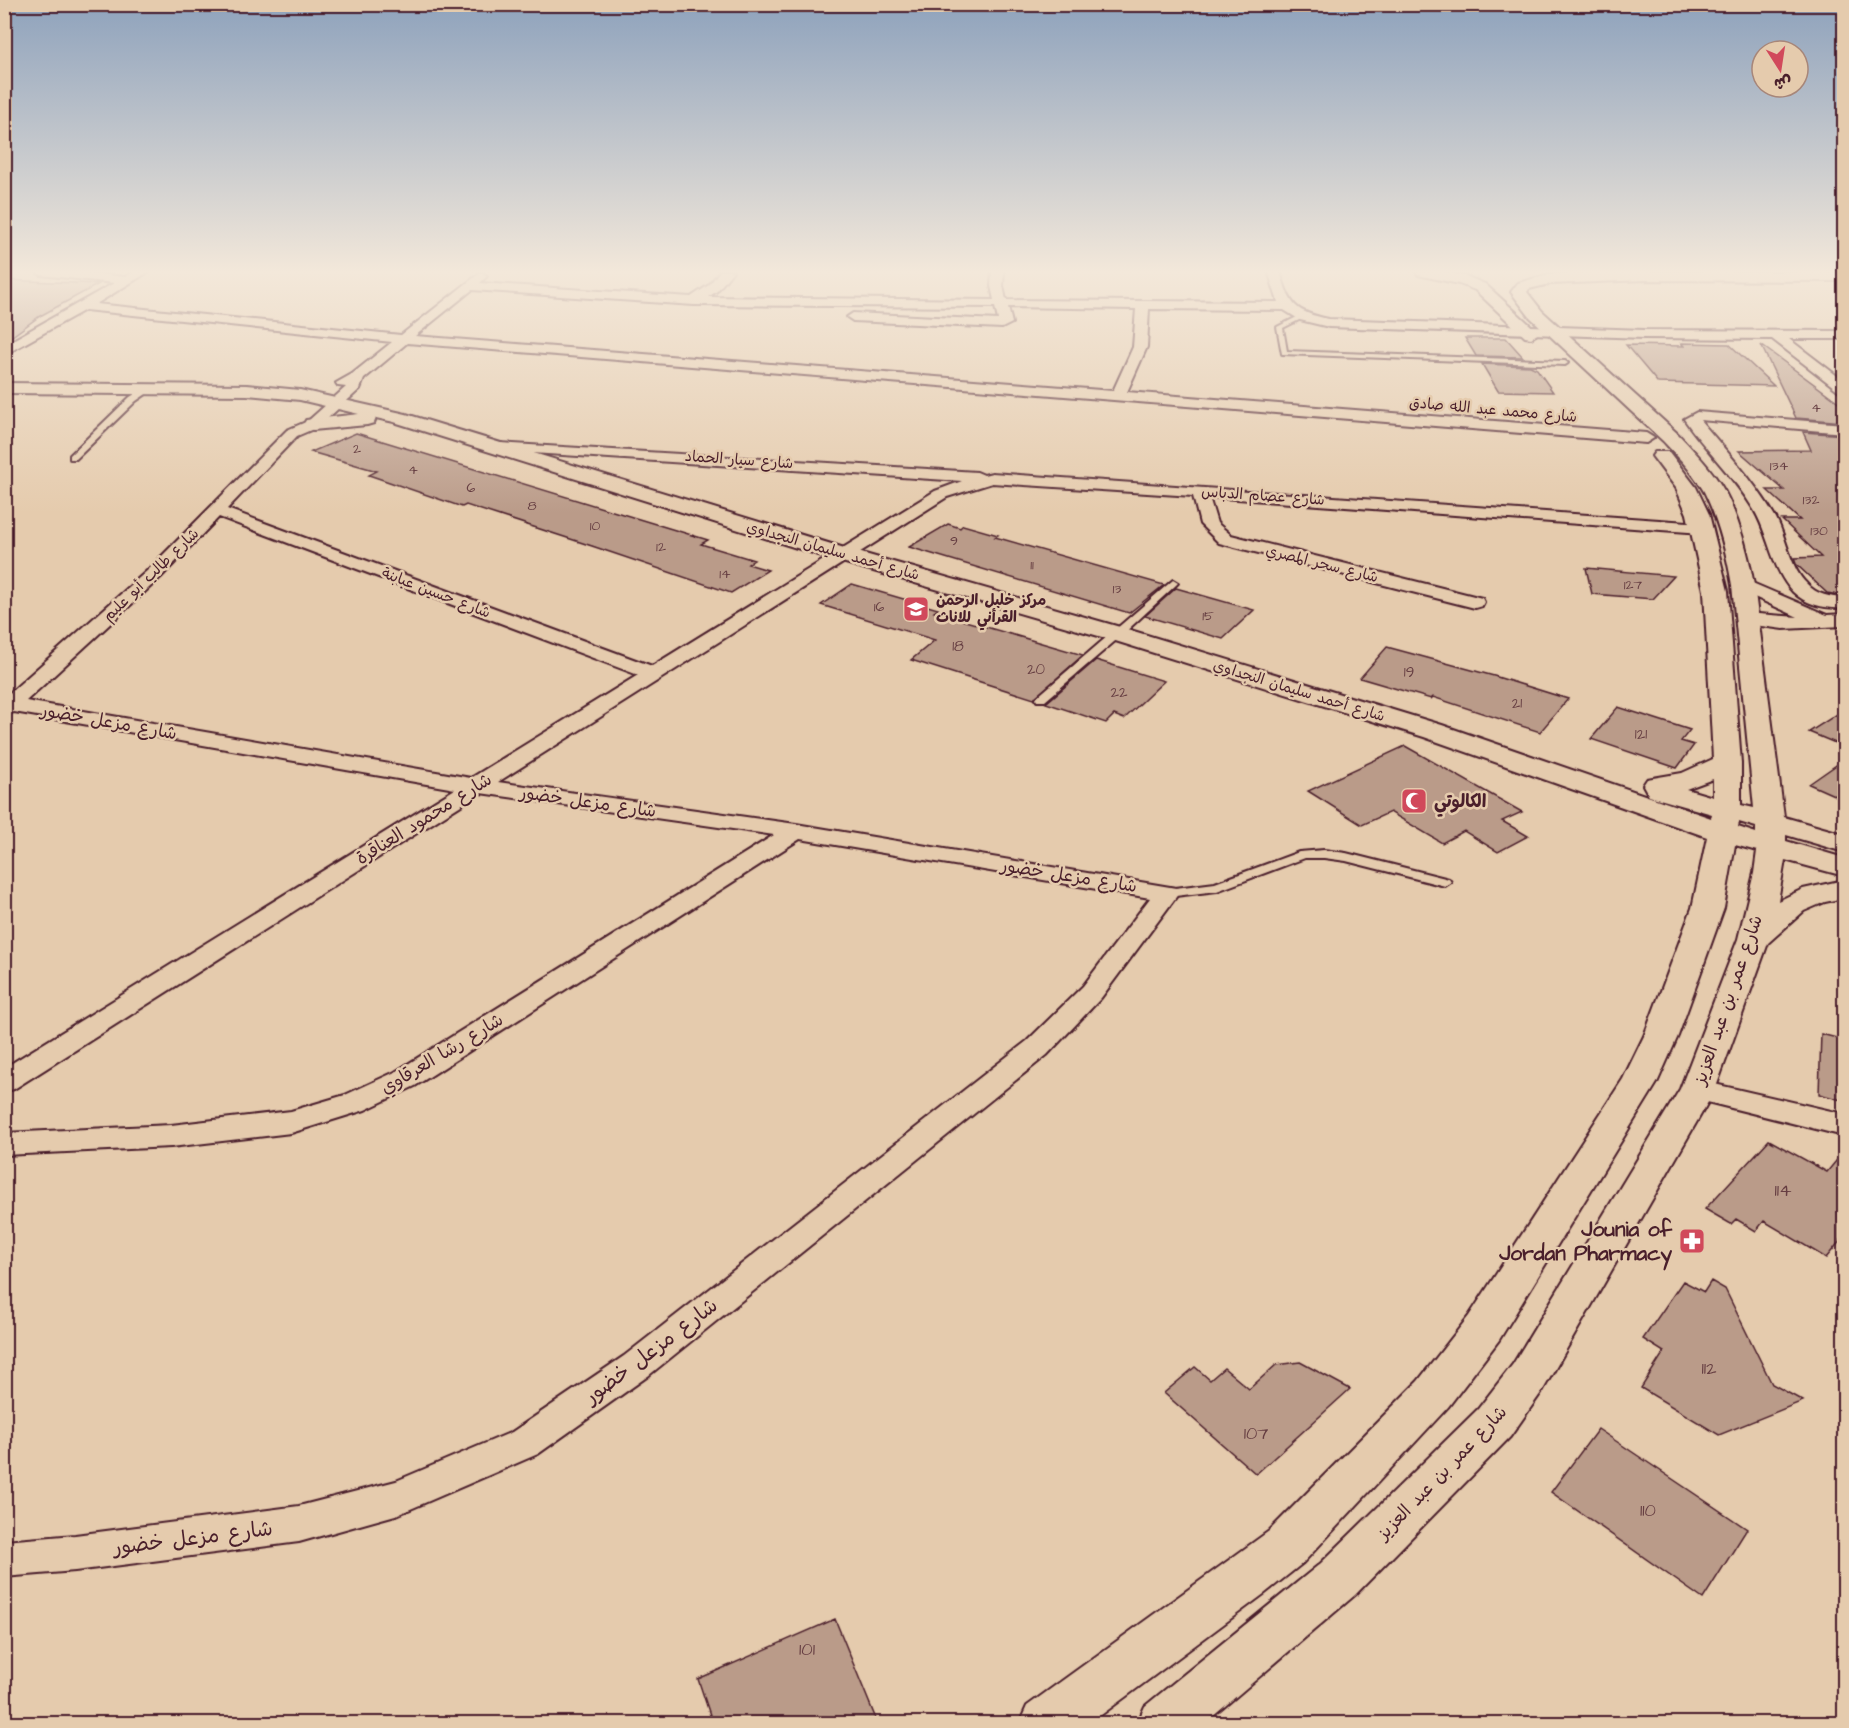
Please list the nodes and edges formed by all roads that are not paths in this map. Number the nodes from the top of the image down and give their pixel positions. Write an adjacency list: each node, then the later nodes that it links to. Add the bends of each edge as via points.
1 (387, 352): 16 (street, شارع طالب أبو عليم, via 357,377 355,386)
2 (561, 352): 15 (street, شارع محمد عبد الله صادق)
3 (1138, 352): 15 (street)
4 (1284, 352): 8 (lane)
5 (1551, 352): 8 (street)
6 (1577, 352): 29 (street, شارع عمر بن عبد العزيز, via 1670,437 1708,482 1726,516)
7 (1797, 352): 10 (street)
8 (1564, 363): 20 (street)
9 (4, 388): 11 (street)
10 (1845, 388)
11 (108, 390): 12 (street, شارع أحمد سليمان النجداوي); 14 (street)
12 (148, 390): 13 (street, شارع أحمد سليمان النجداوي); 22 (lane, via 133,399)
13 (280, 393): 16 (street, شارع أحمد سليمان النجداوي); 18 (street)
14 (4, 395)
15 (1118, 396): 20 (street, شارع محمد عبد الله صادق)
16 (329, 401): 17 (street, شارع أحمد سليمان النجداوي); 18 (street, شارع طالب أبو عليم)
17 (399, 418): 18 (street); 21 (street, شارع أحمد سليمان النجداوي)
18 (300, 426): 25 (street, شارع طالب أبو عليم)
19 (1845, 428): 31 (street, via 1714,416 1690,419 1741,478 1774,532 1794,581 1818,599)
20 (1646, 438): 26 (street, via 1686,487)
21 (487, 445): 23 (street, شارع سيار الحماد); 27 (street, شارع أحمد سليمان النجداوي)
22 (73, 457)
23 (992, 478): 24 (street, شارع عصام الدباس); 27 (street, شارع عصام الدباس, via 941,494)
24 (1200, 491): 26 (street, شارع عصام الدباس); 30 (street, شارع سحر المصري, via 1207,522 1212,531 1225,539)
25 (218, 511): 35 (street, شارع حسين عبابنة); 37 (street, شارع طالب أبو عليم)
26 (1702, 528): 39 (street, via 1716,591)
27 (843, 555): 34 (street, شارع أحمد سليمان النجداوي); 35 (street, شارع محمود العناقرة)
28 (1173, 583): 34 (lane)
29 (1743, 585): 32 (street, شارع عمر بن عبد العزيز); 33 (street, via 1791,608)
30 (1474, 602)
31 (1845, 603)
32 (1746, 619): 33 (street, via 1783,623); 44 (street, شارع عمر بن عبد العزيز)
33 (1838, 621)
34 (1118, 634): 36 (lane); 38 (street, شارع أحمد سليمان النجداوي)
35 (655, 674): 40 (street, شارع محمود العناقرة)
36 (1041, 699)
37 (8, 707): 40 (street, شارع مزعل خضور)
38 (1433, 732): 41 (street, شارع أحمد سليمان النجداوي); 42 (street, شارع أحمد سليمان النجداوي)
39 (1727, 762): 41 (street, via 1689,780); 42 (street)
40 (478, 786): 43 (street, شارع مزعل خضور); 51 (street, شارع محمود العناقرة)
41 (1645, 786): 42 (street, شارع أحمد سليمان النجداوي)
42 (1725, 821): 44 (street, شارع أحمد سليمان النجداوي); 56 (street, via 1708,908 1640,1083 1484,1328 1433,1394 1286,1547)
43 (796, 831): 49 (street, شارع مزعل خضور); 54 (street, شارع رشا العرقاوي, via 405,1079 355,1102 291,1122 171,1136)
44 (1771, 833): 45 (street, شارع أحمد سليمان النجداوي); 46 (street, شارع أحمد سليمان النجداوي); 50 (street, شارع عمر بن عبد العزيز, via 1769,873)
45 (1845, 843)
46 (1845, 867)
47 (1445, 882): 49 (lane, شارع مزعل خضور, via 1324,854 1303,855 1217,887)
48 (1845, 889): 50 (street, via 1791,904)
49 (1167, 892): 55 (street, شارع مزعل خضور, via 1092,992 1037,1048 636,1366 525,1443 399,1497 299,1524)
50 (1754, 939): 52 (street, شارع عمر بن عبد العزيز)
51 (4, 1082)
52 (1697, 1090): 53 (street); 57 (street, شارع عمر بن عبد العزيز, via 1528,1377 1494,1423 1338,1579)
53 (1845, 1125)
54 (4, 1144)
55 (4, 1559)
56 (1045, 1724)
57 (1163, 1724)

